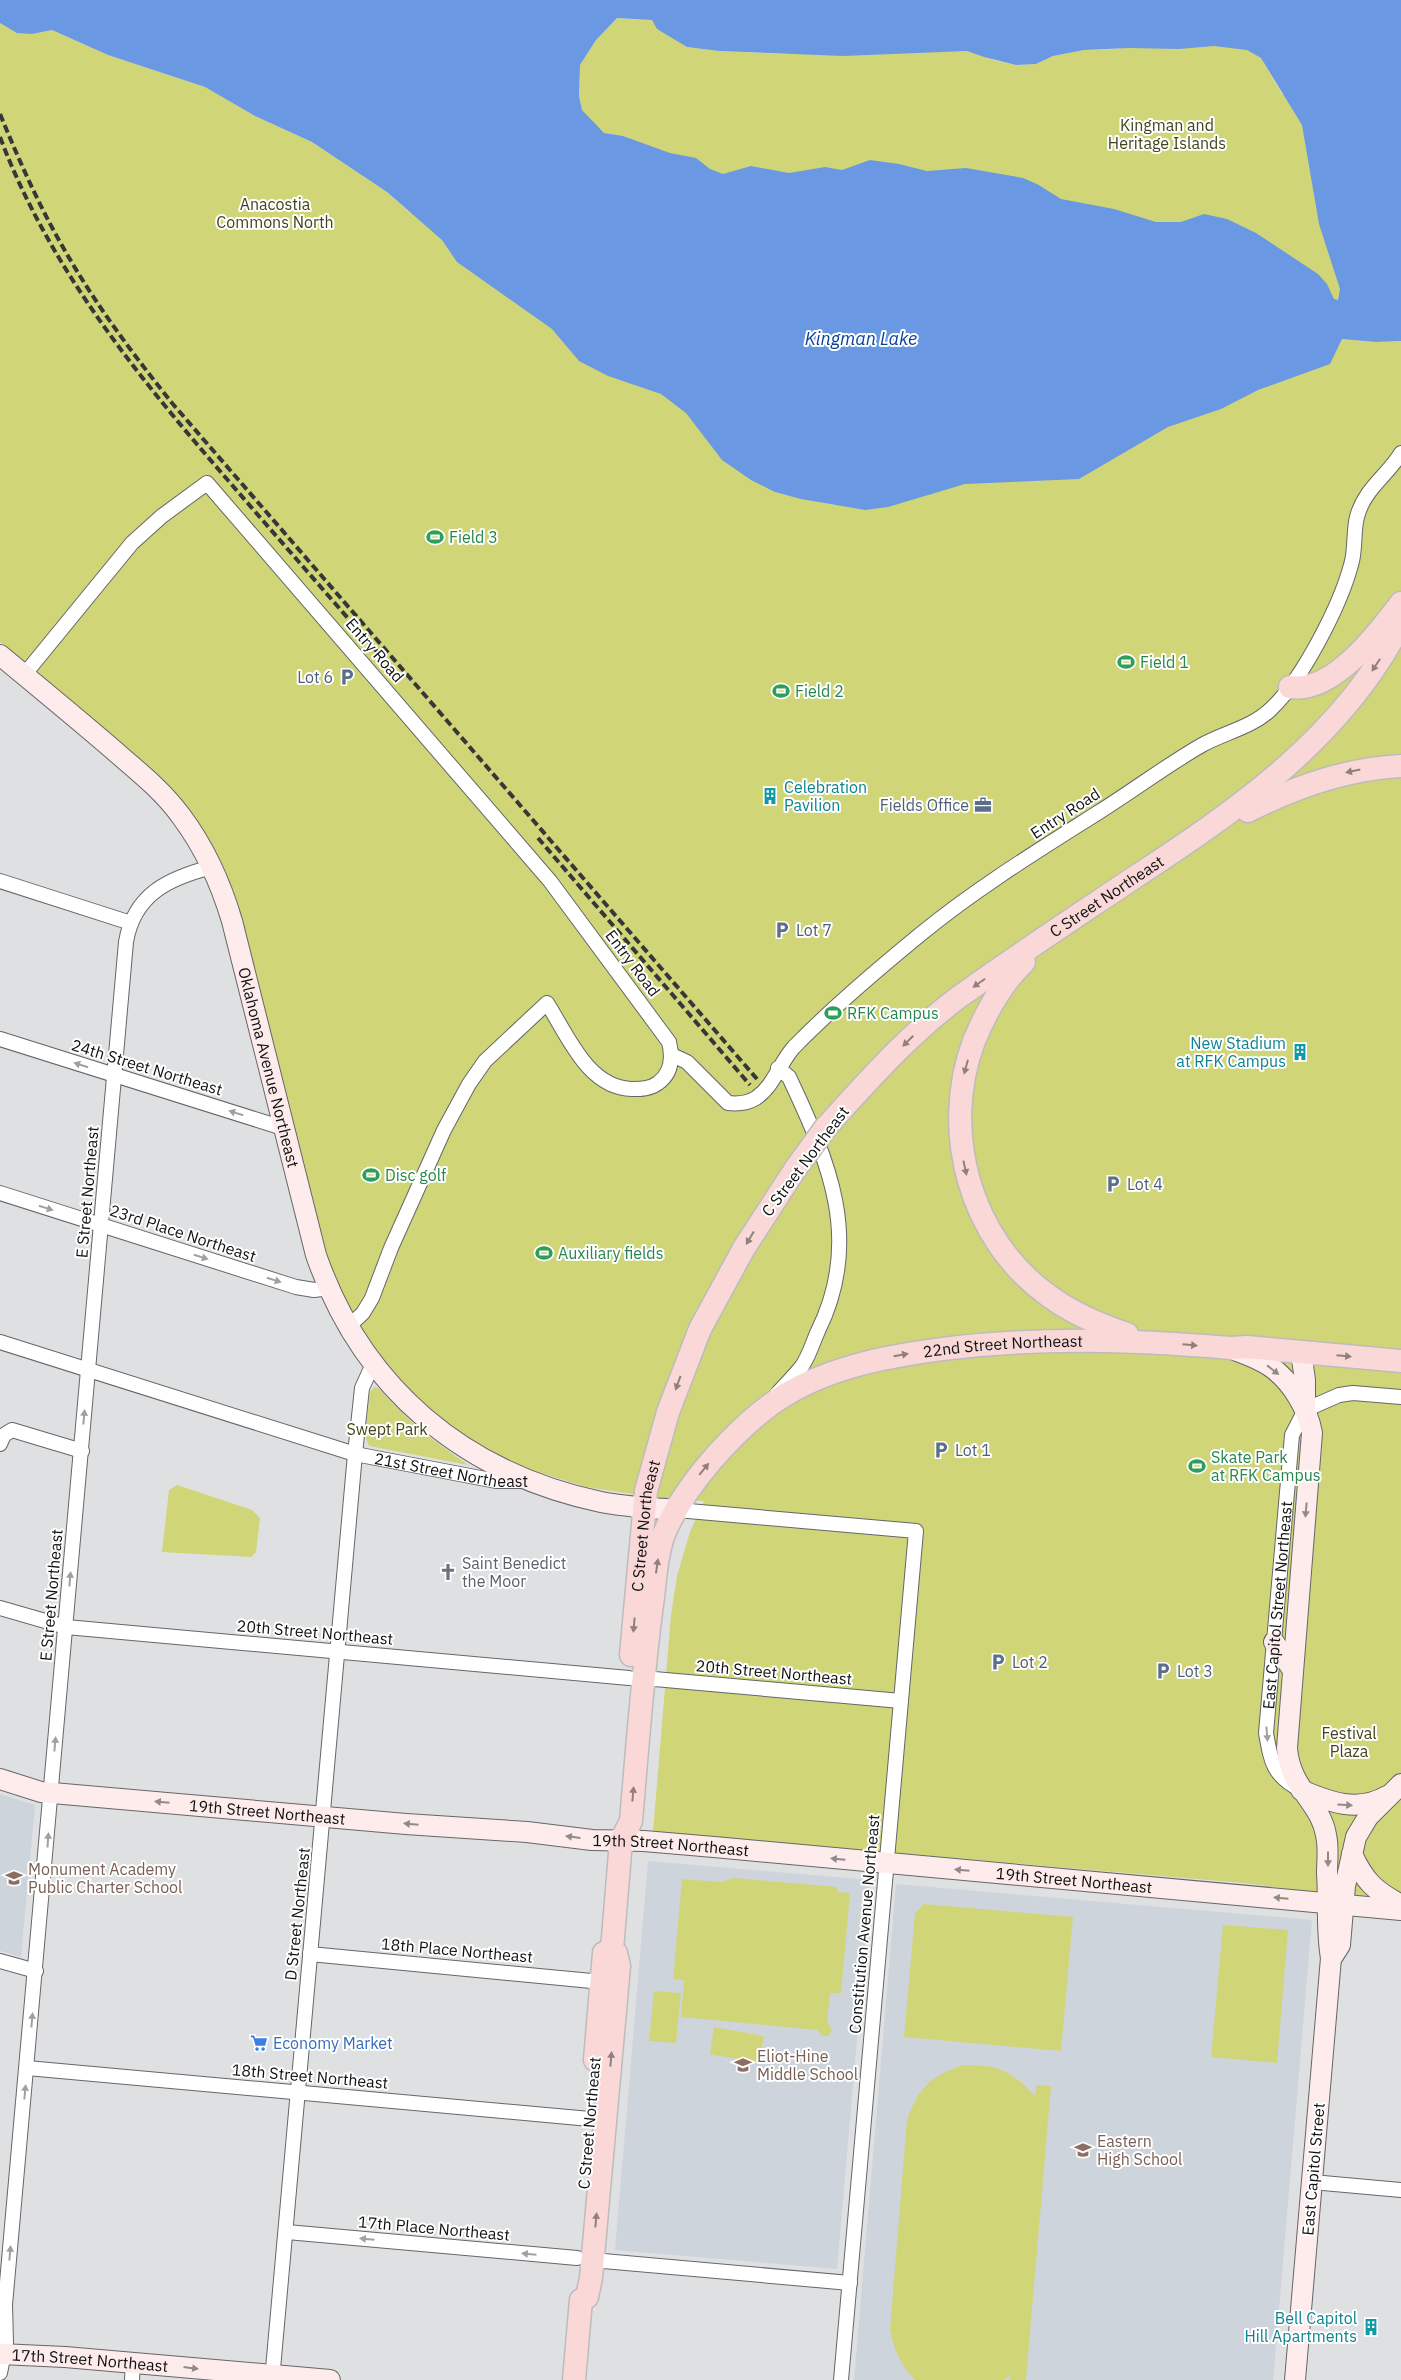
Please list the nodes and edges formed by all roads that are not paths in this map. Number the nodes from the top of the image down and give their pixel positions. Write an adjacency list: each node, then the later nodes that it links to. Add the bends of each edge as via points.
1 (1401, 453): 6 (street, Entry Road, via 1365,498 1357,517 1352,562 1344,588)
2 (1401, 603): 6 (main road, via 1355,656 1326,680 1313,686)
3 (1401, 623): 8 (main road, C Street Northeast, one-way to 8, via 1368,677 1338,717 1304,752 1262,788)
4 (0, 655): 5 (main road, Oklahoma Avenue Northeast)
5 (24, 675): 9 (main road, Oklahoma Avenue Northeast, via 163,793 188,826); 14 (street, Entry Road, via 132,543 207,483 550,881 662,1032)
6 (1290, 687): 15 (street, Entry Road, via 1270,711 1203,744 1036,852 928,928 820,1022)
7 (1401, 766): 8 (main road, one-way to 8, via 1350,772 1319,780 1280,795)
8 (1189, 841): 12 (main road, C Street Northeast, via 1055,931)
9 (212, 867): 11 (street, E Street Northeast, via 177,877 158,888); 17 (main road, Oklahoma Avenue Northeast, via 232,921)
10 (0, 881): 11 (street)
11 (131, 923): 16 (street, E Street Northeast, via 126,942)
12 (1029, 953): 21 (main road, one-way to 21, via 982,1021 967,1063 960,1100 960,1132 967,1176 977,1205 999,1245 1029,1280); 38 (main road, C Street Northeast, one-way to 38, bridge, via 958,998 912,1036 826,1127 796,1168 744,1248 700,1330 660,1436)
13 (0, 1039): 16 (street, 24th Street Northeast, one-way to 13)
14 (672, 1055): 15 (street, Entry Road, via 686,1062 728,1103 738,1104 756,1098 769,1085); 22 (street, via 670,1070 654,1086 634,1089 611,1085 590,1071 547,1003 485,1061 469,1084 444,1130 372,1298 364,1313)
15 (778, 1068): 33 (street, via 789,1077 829,1171 839,1217 839,1266 829,1309 802,1365)
16 (115, 1075): 17 (street, 24th Street Northeast, one-way to 16); 19 (street, E Street Northeast)
17 (283, 1128): 20 (main road, Oklahoma Avenue Northeast, via 312,1242)
18 (0, 1194): 19 (street, 23rd Place Northeast, one-way to 19)
19 (102, 1226): 20 (street, 23rd Place Northeast, one-way to 20, via 296,1287); 30 (street, E Street Northeast)
20 (328, 1288): 22 (main road, Oklahoma Avenue Northeast)
21 (1054, 1300): 23 (main road); 24 (main road, via 1104,1325)
22 (348, 1327): 29 (main road, Oklahoma Avenue Northeast)
23 (1083, 1340): 24 (main road, 22nd Street Northeast); 33 (main road, 22nd Street Northeast, one-way to 23, via 811,1382 872,1362 966,1346)
24 (1150, 1341): 26 (main road, 22nd Street Northeast, one-way to 26)
25 (0, 1342): 30 (street, 21st Street Northeast)
26 (1230, 1348): 27 (main road, 22nd Street Northeast); 32 (main road, East Capitol Street Northeast, one-way to 32, via 1275,1370 1291,1387)
27 (1301, 1352): 28 (main road, 22nd Street Northeast, one-way to 28); 32 (main road)
28 (1394, 1360)
29 (373, 1364): 36 (street, D Street Northeast, via 362,1388); 37 (main road, Oklahoma Avenue Northeast, via 406,1401 448,1437 481,1459)
30 (88, 1370): 35 (street, E Street Northeast, one-way to 30); 36 (street, 21st Street Northeast)
31 (1401, 1398): 32 (street, via 1344,1394)
32 (1305, 1410): 43 (street, East Capitol Street Northeast, via 1290,1442); 45 (main road, East Capitol Street Northeast, one-way to 45, via 1312,1440)
33 (761, 1412): 39 (main road, 22nd Street Northeast, one-way to 33, via 702,1471 730,1438)
34 (0, 1444): 35 (street, via 4,1435 12,1430)
35 (82, 1451): 42 (street, E Street Northeast, one-way to 35)
36 (355, 1454): 37 (street, 21st Street Northeast, via 496,1481); 44 (street, D Street Northeast)
37 (527, 1481): 38 (main road, 21st Street Northeast, via 598,1501)
38 (644, 1507): 39 (main road, 21st Street Northeast); 46 (main road, C Street Northeast, one-way to 46)
39 (677, 1510): 40 (street, 21st Street Northeast); 46 (main road, C Street Northeast, one-way to 39, via 664,1534)
40 (916, 1531): 47 (street, Constitution Avenue Northeast)
41 (0, 1608): 42 (street, 20th Street Northeast)
42 (66, 1627): 44 (street, 20th Street Northeast); 51 (street, E Street Northeast, one-way to 42)
43 (1274, 1642): 45 (main road); 49 (street, East Capitol Street Northeast, one-way to 49, via 1266,1724 1268,1744 1276,1772)
44 (338, 1651): 46 (street, 20th Street Northeast); 52 (street, D Street Northeast)
45 (1292, 1669): 49 (main road, East Capitol Street Northeast, via 1287,1757)
46 (636, 1678): 47 (street, 20th Street Northeast); 53 (main road, C Street Northeast, via 615,1824)
47 (901, 1701): 55 (street, Constitution Avenue Northeast)
48 (0, 1779): 51 (main road, 19th Street Northeast)
49 (1301, 1790): 50 (main road, one-way to 50, via 1344,1805 1371,1803); 56 (main road, East Capitol Street Northeast, one-way to 56, via 1325,1828)
50 (1398, 1790): 54 (main road, via 1364,1823)
51 (51, 1792): 52 (main road, 19th Street Northeast, one-way to 51); 63 (street, E Street Northeast, one-way to 51)
52 (324, 1817): 53 (main road, 19th Street Northeast, one-way to 52); 60 (street, D Street Northeast)
53 (621, 1841): 55 (main road, 19th Street Northeast, one-way to 53, via 714,1846); 59 (main road, C Street Northeast)
54 (1352, 1854): 56 (main road); 57 (main road, via 1368,1883)
55 (887, 1864): 56 (main road, 19th Street Northeast, one-way to 55); 72 (street, Constitution Avenue Northeast)
56 (1336, 1904): 58 (main road, 19th Street Northeast); 61 (main road, East Capitol Street Northeast, via 1328,1930)
57 (1401, 1904)
58 (1401, 1910)
59 (612, 1949): 64 (main road, C Street Northeast, via 604,1954); 71 (main road, C Street Northeast, one-way to 59, via 619,1966)
60 (310, 1954): 64 (street, 18th Place Northeast); 66 (street, D Street Northeast)
61 (1331, 1958): 68 (main road, East Capitol Street)
62 (0, 1961): 63 (street)
63 (36, 1970): 65 (street, E Street Northeast, one-way to 63)
64 (602, 1982): 67 (main road, C Street Northeast)
65 (27, 2068): 66 (street, 18th Street Northeast); 73 (street, E Street Northeast, one-way to 65, via 6,2343 5,2305)
66 (298, 2093): 67 (street, 18th Street Northeast); 70 (street, D Street Northeast)
67 (590, 2119): 71 (main road, C Street Northeast)
68 (1312, 2182): 69 (street); 79 (main road, East Capitol Street)
69 (1401, 2190)
70 (287, 2232): 71 (street, 17th Place Northeast, one-way to 70); 75 (street, D Street Northeast)
71 (585, 2259): 72 (street, 17th Place Northeast); 77 (main road, C Street Northeast, via 576,2295 581,2300)
72 (850, 2283): 78 (street, Constitution Avenue Northeast)
73 (1, 2360): 74 (main road, 17th Street Northeast)
74 (133, 2371): 75 (main road, 17th Street Northeast, one-way to 75)
75 (273, 2378): 76 (main road, 17th Street Northeast)
76 (330, 2380)
77 (574, 2380)
78 (841, 2380)
79 (1295, 2380)

